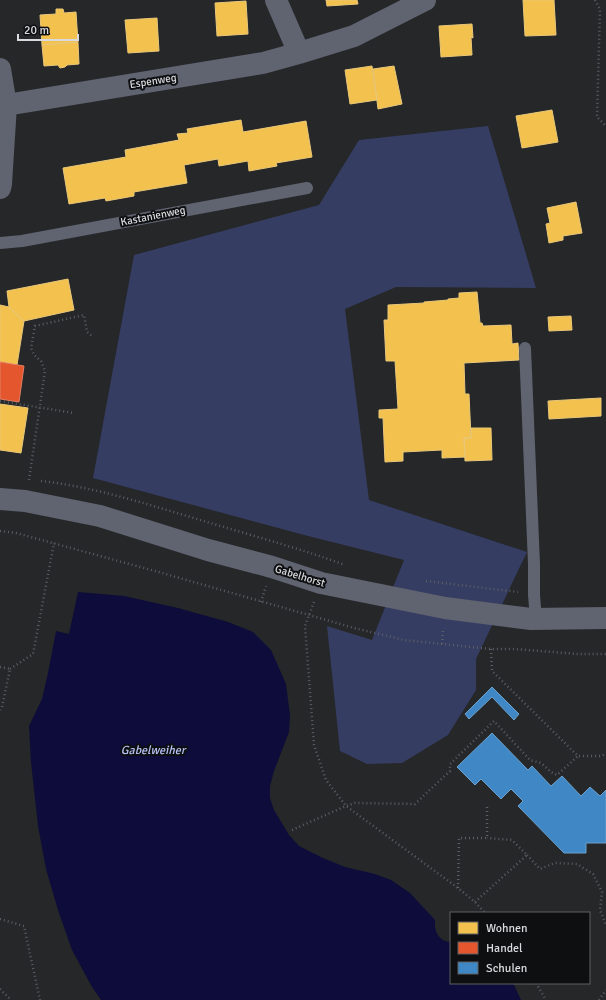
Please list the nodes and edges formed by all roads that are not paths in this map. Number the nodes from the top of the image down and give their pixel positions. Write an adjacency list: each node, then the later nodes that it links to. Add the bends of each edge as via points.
1 (276, 0): 3 (street)
2 (425, 0): 3 (street, Espenweg, via 354,36)
3 (299, 53): 5 (street, Espenweg, via 263,63)
4 (0, 69): 5 (street)
5 (6, 105): 6 (street)
6 (0, 188)
7 (307, 188): 8 (lane, Kastanienweg)
8 (0, 243)
9 (525, 348): 12 (lane)
10 (0, 499): 12 (street, Gabelhorst, via 25,501 100,516 321,583 445,608)
11 (606, 618): 12 (street, Gabelhorst)
12 (536, 619)

